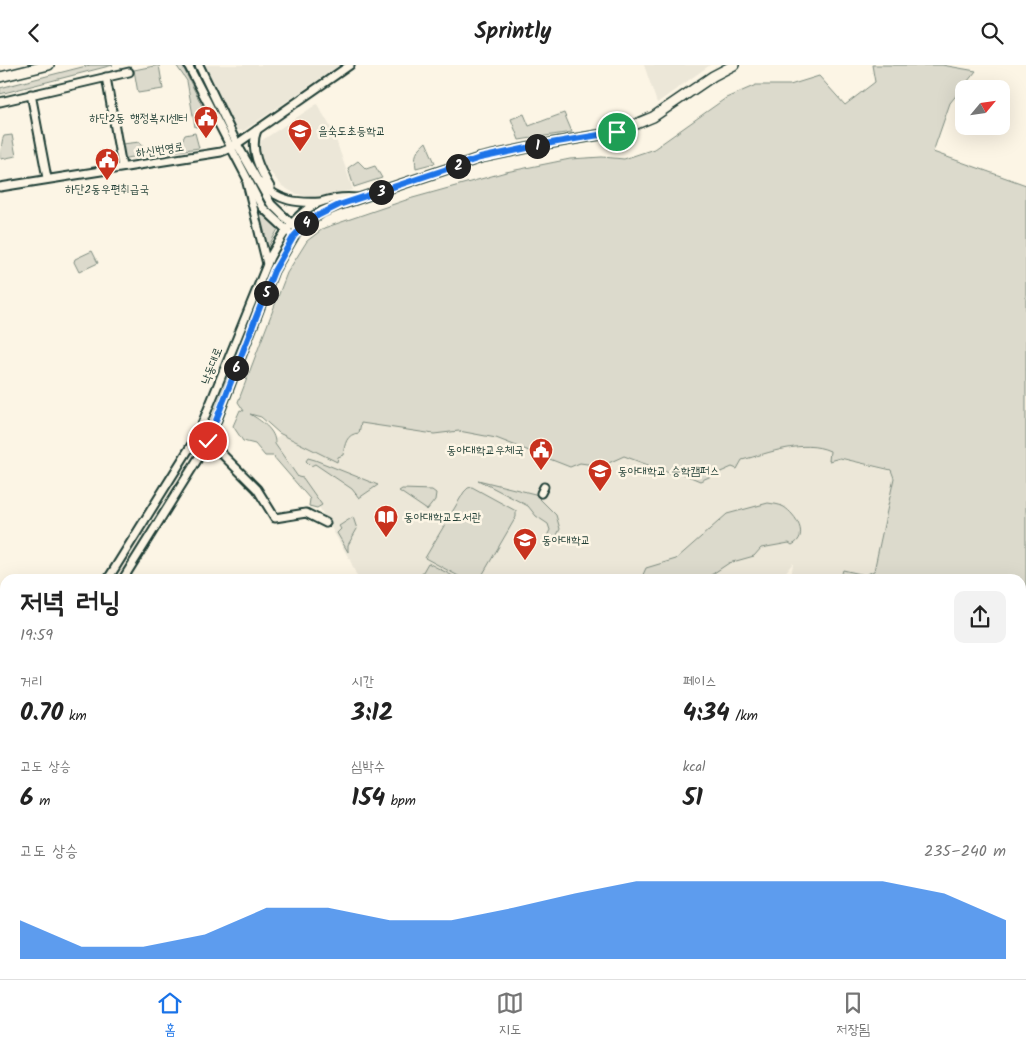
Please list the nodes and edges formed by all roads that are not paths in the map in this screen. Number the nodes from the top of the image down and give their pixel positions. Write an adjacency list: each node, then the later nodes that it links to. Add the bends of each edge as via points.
1 (50, 65): 7 (main road)
2 (188, 65): 12 (street)
3 (199, 65): 12 (street)
4 (350, 65): 11 (street, 하신번영로)
5 (734, 65): 19 (main road, 낙동대로, via 653,117 617,132 480,158)
6 (129, 72): 8 (street)
7 (0, 77)
8 (106, 77): 9 (street); 13 (street)
9 (31, 94): 10 (street); 16 (street)
10 (0, 102)
11 (256, 130): 12 (street, 하신번영로); 18 (street, via 255,154 261,173)
12 (234, 146): 13 (street, 하신번영로, via 212,154); 14 (street); 15 (street)
13 (122, 167): 16 (street, 하신번영로)
14 (252, 172): 18 (street); 21 (street, via 270,204)
15 (244, 173): 22 (street, via 262,207); 24 (street)
16 (48, 178): 17 (street, 하신번영로)
17 (0, 187)
18 (274, 194): 20 (street, via 289,202)
19 (360, 199): 20 (street, 낙동대로, via 345,197); 23 (main road, 낙동대로, via 322,212)
20 (326, 202): 21 (street, 낙동대로, via 308,209)
21 (290, 223): 22 (street, 낙동대로); 23 (street)
22 (285, 229): 23 (street); 24 (street, 낙동대로)
23 (296, 233): 26 (street, 낙동대로, via 274,271)
24 (267, 264): 25 (street, 낙동대로)
25 (197, 436): 26 (street); 28 (street, 낙동대로)
26 (208, 441): 27 (street, via 257,489 275,518 306,513); 29 (street, 낙동대로)
27 (326, 523)
28 (111, 574)
29 (126, 574)

